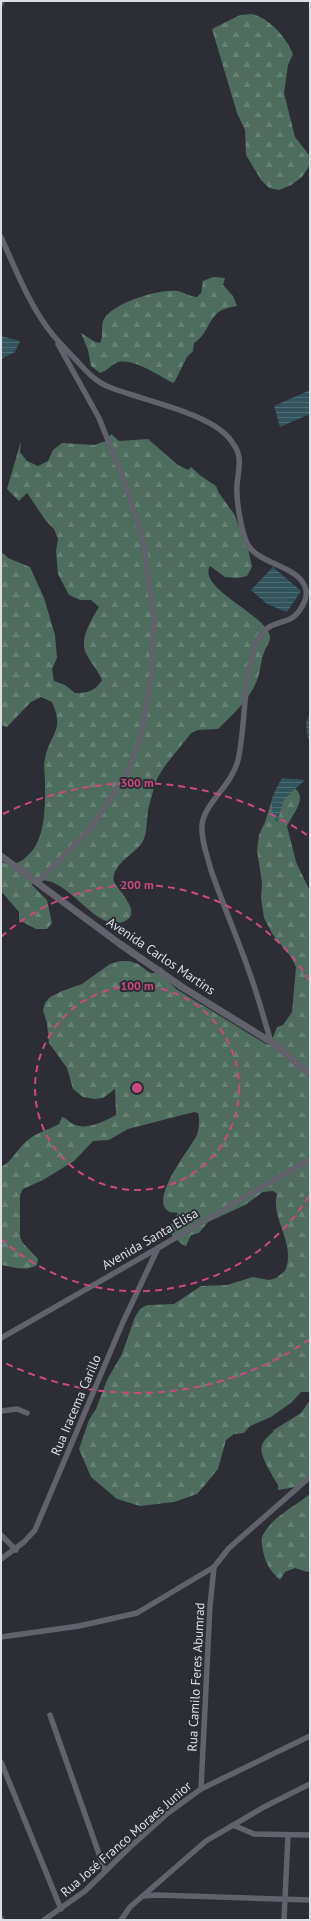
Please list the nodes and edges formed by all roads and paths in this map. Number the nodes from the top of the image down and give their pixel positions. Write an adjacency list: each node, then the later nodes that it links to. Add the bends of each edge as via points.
1 (1, 237): 2 (street, via 28,295)
2 (53, 335): 3 (street, via 98,381 197,418 228,436 240,460 237,497 247,543 263,558 300,578); 5 (street, via 99,418 123,478 143,540 154,616 151,681 140,740 127,773 91,828)
3 (309, 593): 6 (street, via 293,618 271,625 259,637 251,661 236,771 205,813 202,828 205,850 214,880 250,974)
4 (1, 856): 5 (street, Avenida Carlos Martins)
5 (37, 883): 6 (street, Avenida Carlos Martins, via 120,944)
6 (271, 1042): 7 (street, Avenida Carlos Martins)
7 (310, 1074)
8 (310, 1159): 9 (street, Avenida Santa Elisa)
9 (158, 1248): 10 (street, Avenida Santa Elisa); 15 (street, Rua Iracema Carillo, via 123,1322 40,1520 35,1530)
10 (1, 1338)
11 (1, 1412): 12 (street, via 17,1409)
12 (27, 1413)
13 (310, 1478): 17 (street, via 229,1548)
14 (1, 1535): 15 (street)
15 (16, 1550): 16 (street, Rua Iracema Carillo)
16 (1, 1559)
17 (214, 1567): 18 (street, via 137,1612 80,1626); 24 (street, Rua Camilo Feres Abumrad)
18 (1, 1637)
19 (50, 1715): 28 (street)
20 (310, 1736): 24 (street, Rua José Franco Moraes Junior)
21 (1, 1762): 22 (street)
22 (3, 1772): 32 (street)
23 (310, 1784): 25 (street)
24 (201, 1789): 28 (street, Rua José Franco Moraes Junior, via 168,1813)
25 (233, 1825): 26 (street, via 254,1834); 29 (street, via 206,1841)
26 (288, 1835): 27 (street); 30 (street)
27 (310, 1835)
28 (105, 1871): 32 (street, Rua José Franco Moraes Junior, via 85,1891)
29 (143, 1896): 30 (street); 34 (street, via 130,1907)
30 (285, 1900): 31 (street); 35 (street)
31 (310, 1900)
32 (61, 1909): 33 (street, Rua José Franco Moraes Junior)
33 (44, 1920)
34 (121, 1920)
35 (284, 1920)

